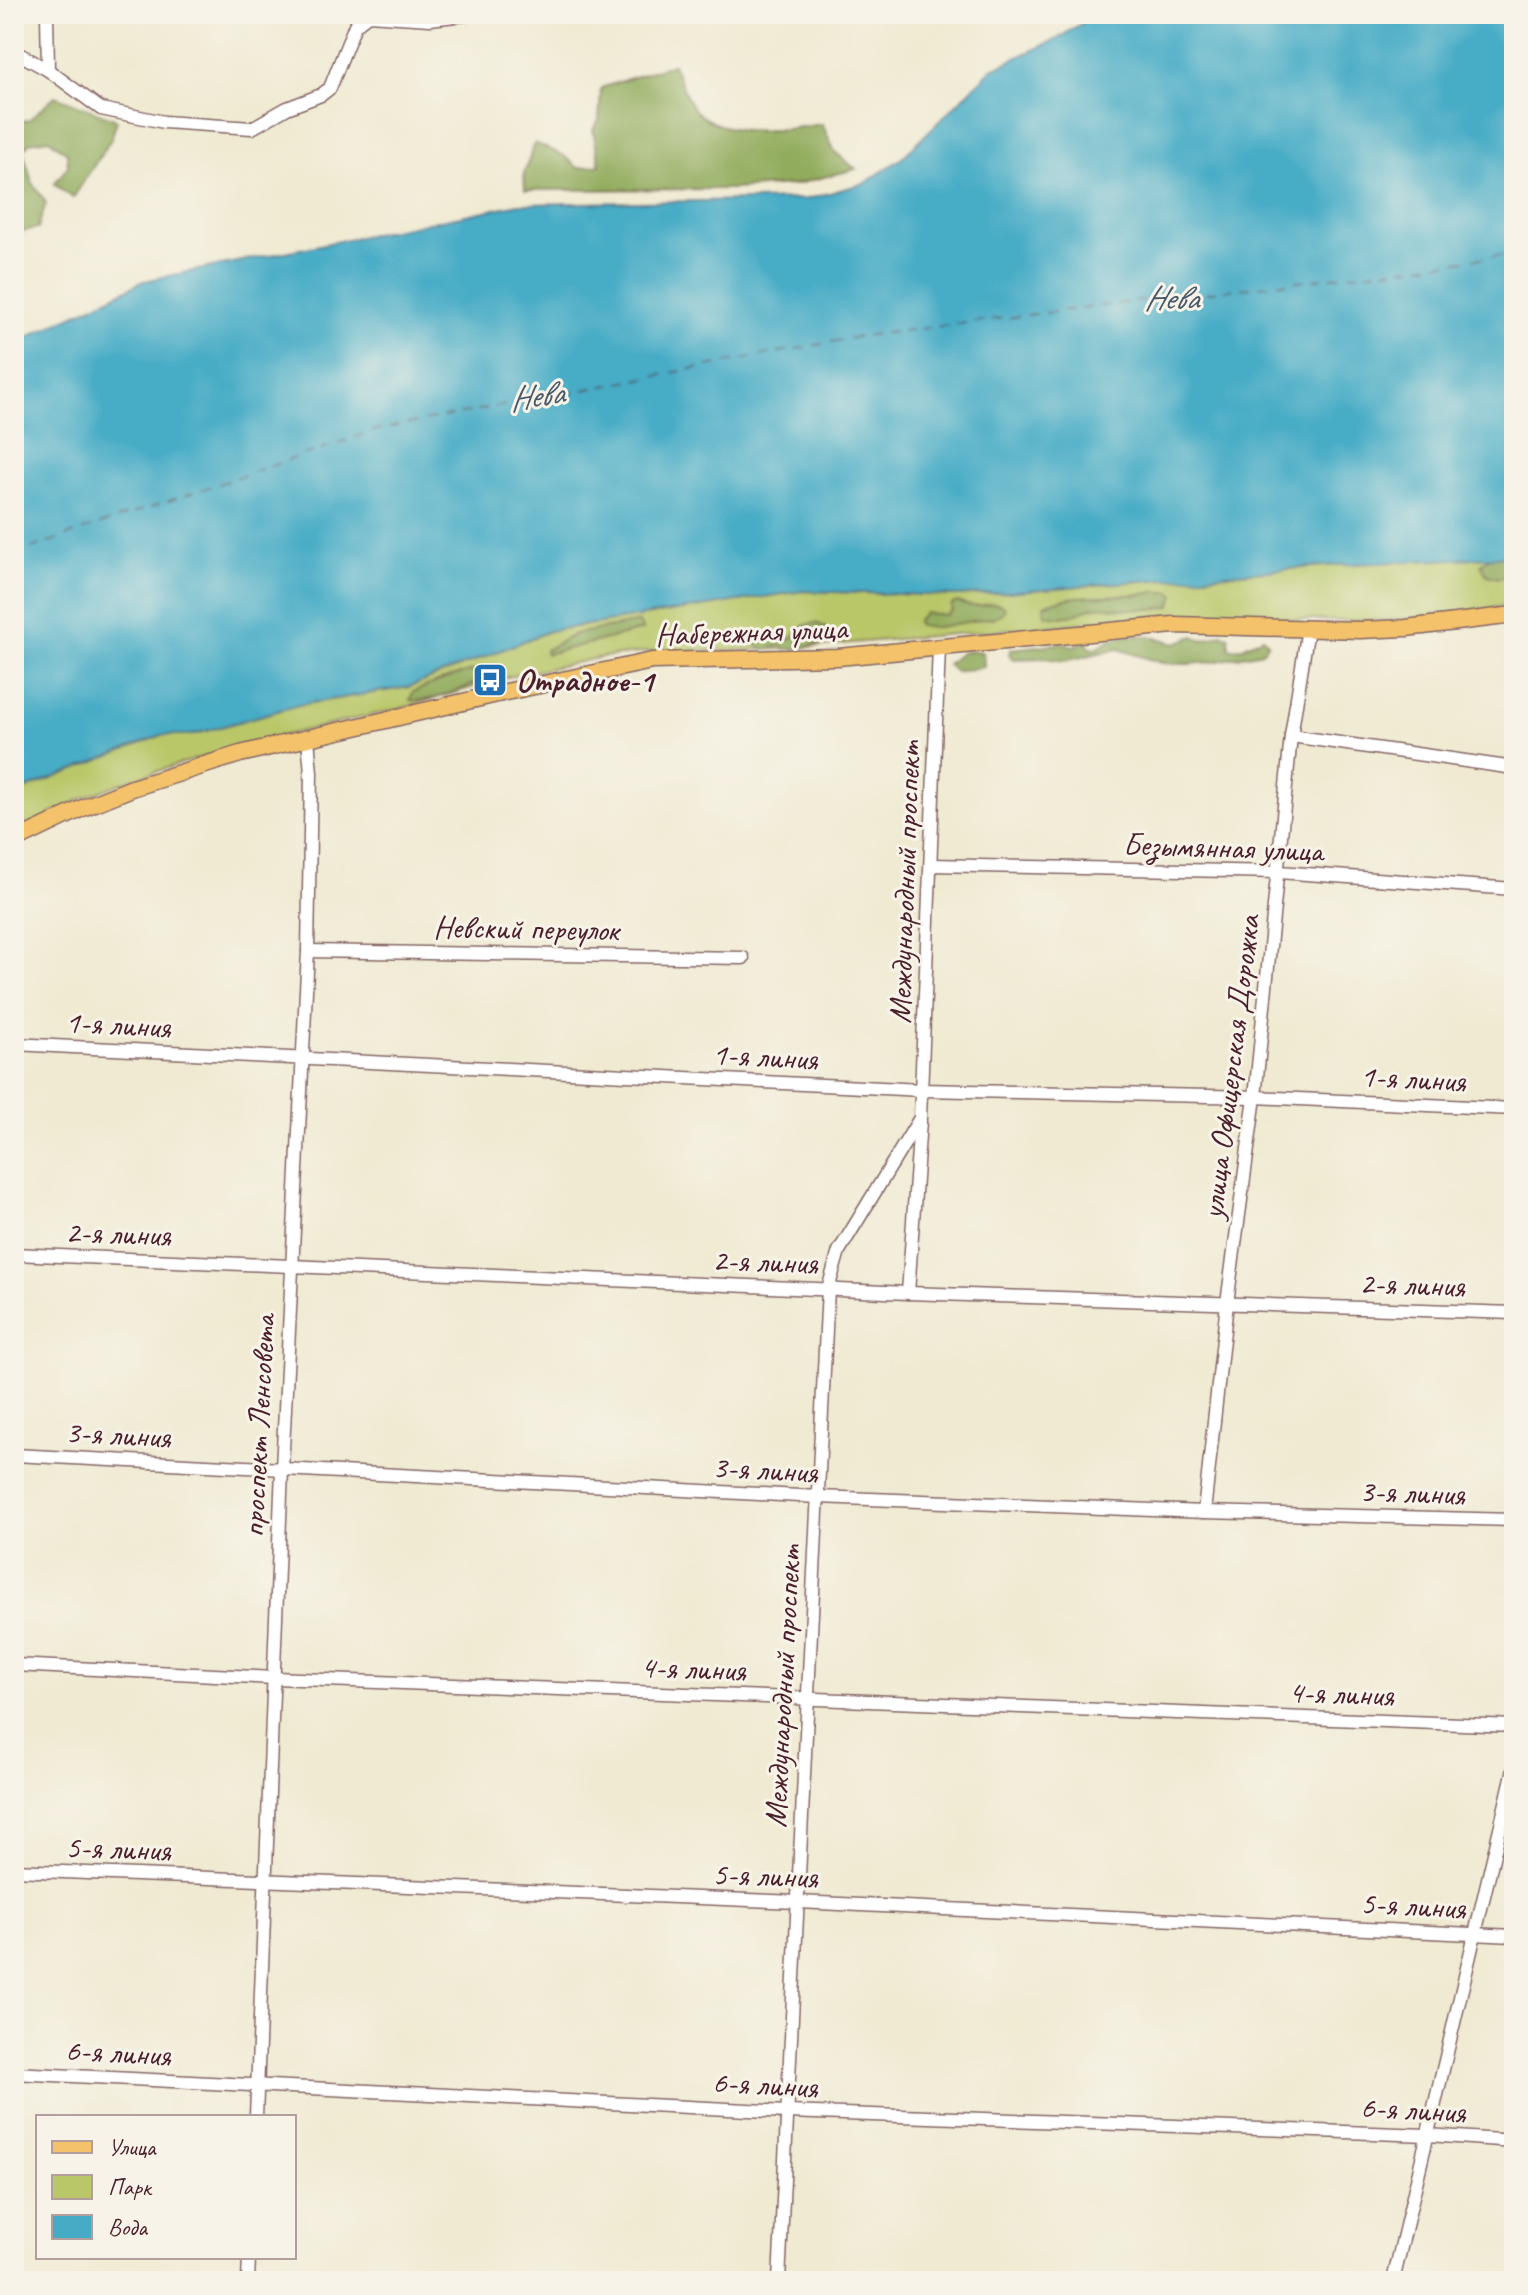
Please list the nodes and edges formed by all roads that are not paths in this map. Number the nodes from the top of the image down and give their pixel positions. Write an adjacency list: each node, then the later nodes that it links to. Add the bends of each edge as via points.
1 (47, 14): 5 (street)
2 (368, 14): 3 (street, via 430,19); 5 (street, via 355,25 330,88 252,128 164,122 101,109)
3 (472, 14)
4 (14, 51): 5 (street)
5 (48, 70)
6 (1514, 615): 7 (main road, Набережная улица, via 1406,628)
7 (1308, 628): 8 (main road, Набережная улица, via 1174,625); 9 (street, улица Офицерская Дорожка)
8 (939, 648): 10 (main road, Набережная улица, via 779,660 652,661); 13 (street, Международный проспект)
9 (1291, 736): 11 (street); 14 (street, улица Офицерская Дорожка)
10 (308, 738): 12 (main road, Набережная улица, via 132,788); 16 (street, проспект Ленсовета)
11 (1514, 768)
12 (14, 841)
13 (931, 865): 14 (street, Безымянная улица); 20 (street, Международный проспект)
14 (1279, 872): 15 (street, Безымянная улица); 21 (street, улица Офицерская Дорожка)
15 (1514, 889)
16 (308, 951): 17 (street, Невский переулок); 19 (street, проспект Ленсовета)
17 (743, 958)
18 (14, 1044): 19 (street, 1-я линия)
19 (303, 1059): 20 (street, 1-я линия); 25 (street, проспект Ленсовета)
20 (922, 1090): 21 (street, 1-я линия); 23 (street, Международный проспект)
21 (1255, 1097): 22 (street, 1-я линия); 28 (street, улица Офицерская Дорожка)
22 (1514, 1109)
23 (920, 1118): 26 (street, Международный проспект, via 839,1251); 27 (street, Международный проспект)
24 (14, 1254): 25 (street, 2-я линия)
25 (292, 1266): 26 (street, 2-я линия); 31 (street, проспект Ленсовета)
26 (828, 1289): 27 (street, 2-я линия); 32 (street, Международный проспект)
27 (908, 1293): 28 (street, 2-я линия)
28 (1227, 1303): 29 (street, 2-я линия); 33 (street, улица Офицерская Дорожка)
29 (1514, 1313)
30 (14, 1455): 31 (street, 3-я линия)
31 (282, 1469): 32 (street, 3-я линия); 36 (street, проспект Ленсовета)
32 (818, 1497): 33 (street, 3-я линия); 37 (street, Международный проспект)
33 (1204, 1512): 34 (street, 3-я линия)
34 (1514, 1520)
35 (14, 1665): 36 (street, 4-я линия)
36 (274, 1678): 37 (street, 4-я линия); 41 (street, проспект Ленсовета)
37 (808, 1698): 38 (street, 4-я линия); 42 (street, Международный проспект)
38 (1514, 1726)
39 (1514, 1769): 43 (street)
40 (14, 1870): 41 (street, 5-я линия)
41 (267, 1880): 42 (street, 5-я линия); 46 (street, проспект Ленсовета)
42 (798, 1902): 43 (street, 5-я линия); 47 (street, Международный проспект)
43 (1475, 1934): 44 (street, 5-я линия); 49 (street)
44 (1514, 1936)
45 (14, 2073): 46 (street, 6-я линия)
46 (257, 2085): 47 (street, 6-я линия); 48 (street, проспект Ленсовета)
47 (787, 2112): 49 (street, 6-я линия); 53 (street, Международный проспект)
48 (256, 2115)
49 (1428, 2135): 50 (street, 6-я линия); 54 (street)
50 (1514, 2141)
51 (249, 2259): 52 (street)
52 (248, 2281)
53 (779, 2281)
54 (1393, 2281)

